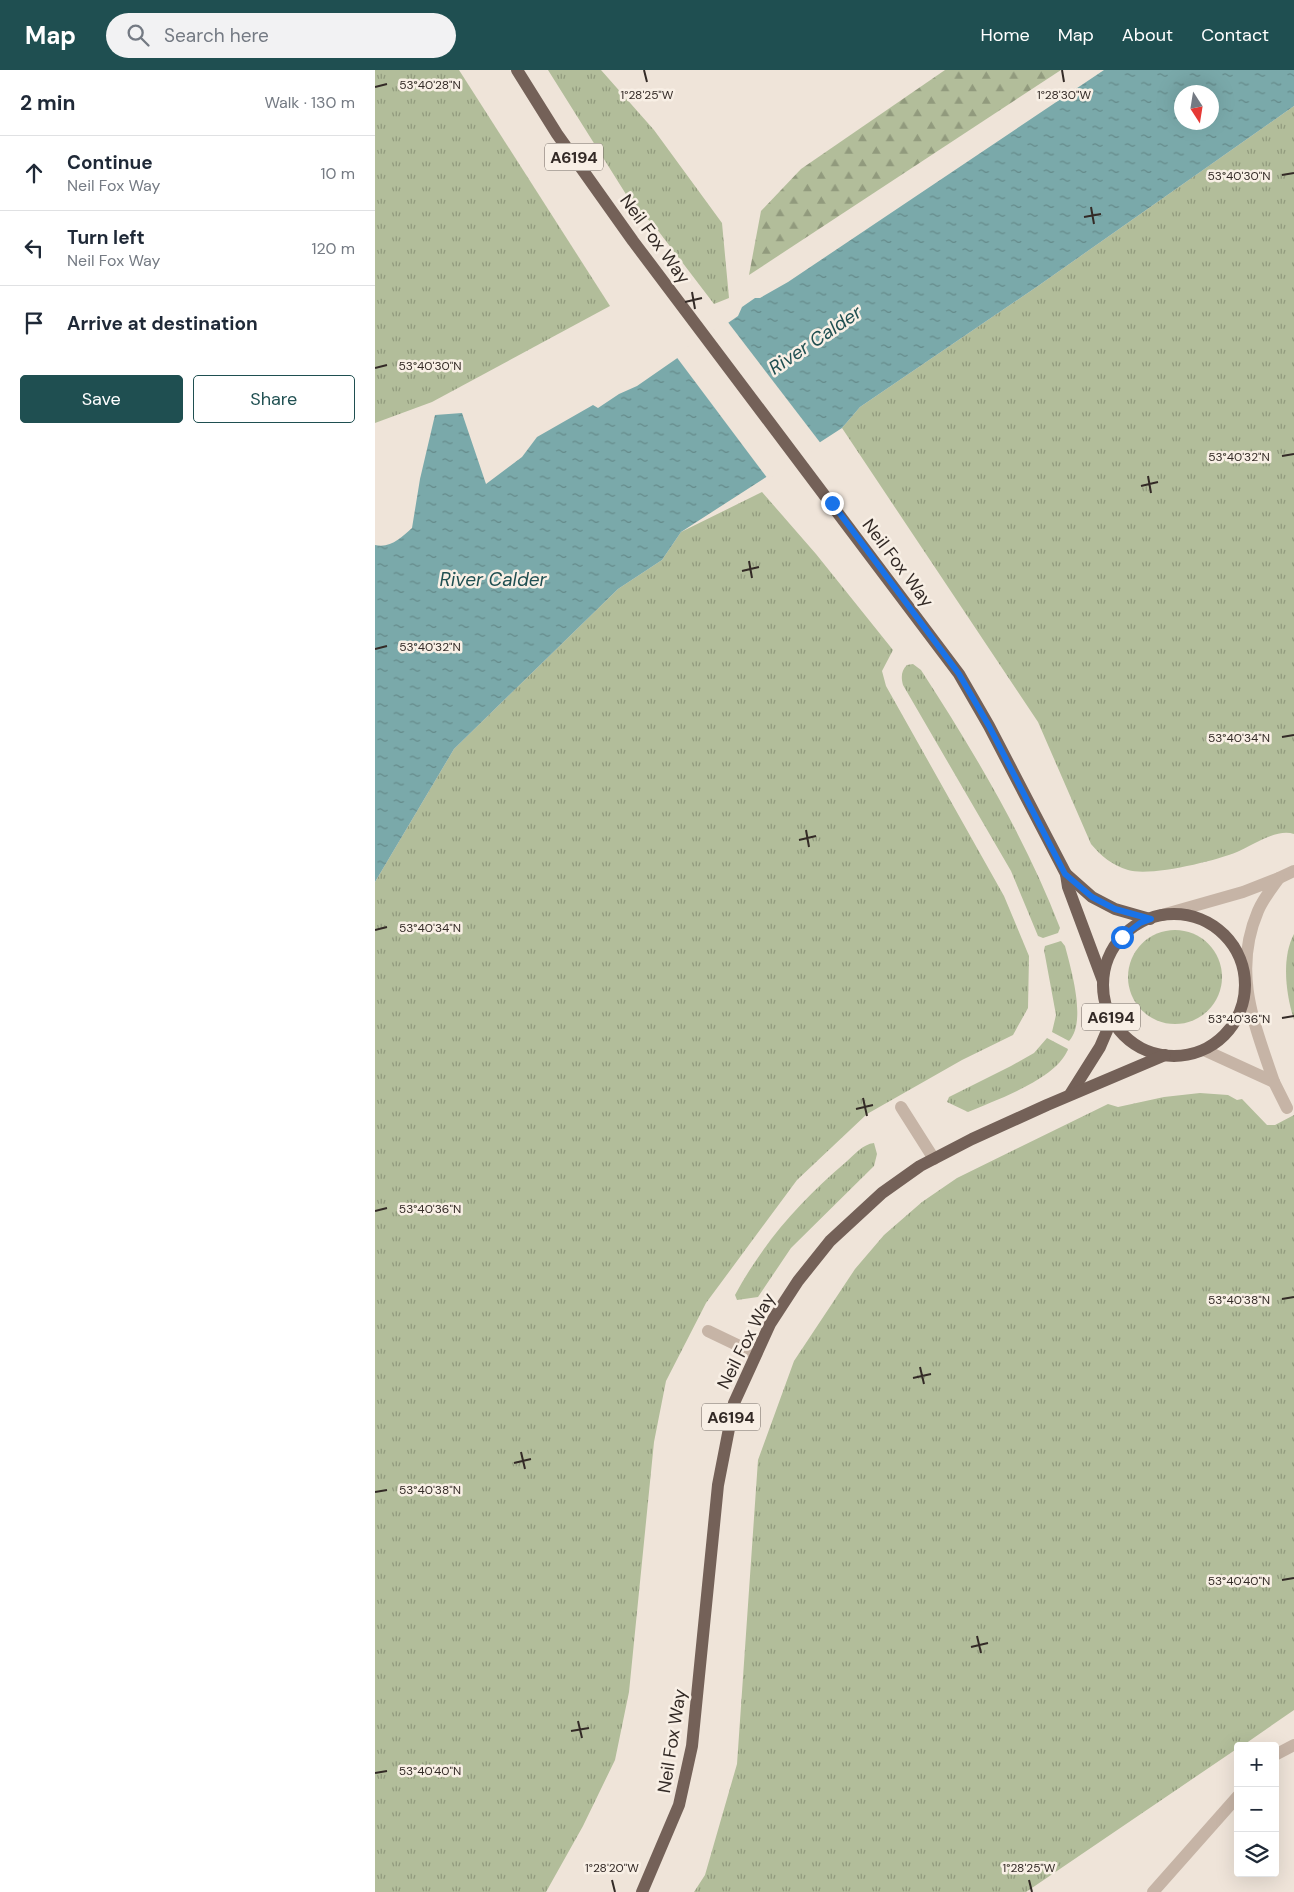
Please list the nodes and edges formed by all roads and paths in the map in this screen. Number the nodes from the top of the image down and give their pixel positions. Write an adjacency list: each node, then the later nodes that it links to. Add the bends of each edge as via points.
1 (517, 70): 3 (main road, Neil Fox Way / A6194, via 557,134 633,241 959,674)
2 (1294, 870): 4 (street)
3 (1065, 874): 5 (main road, Neil Fox Way / A6194, via 1092,897 1115,909); 7 (main road, Neil Fox Way / A6194)
4 (1279, 878): 5 (street); 6 (street, via 1258,911 1248,943)
5 (1156, 917): 6 (main road, Neil Fox Way / A6194, via 1185,915 1206,922 1225,935 1238,954); 7 (main road, Neil Fox Way / A6194, via 1140,923 1122,937 1108,957)
6 (1245, 975): 9 (main road, Neil Fox Way / A6194, via 1244,998 1236,1020 1223,1038); 11 (street, via 1257,1032)
7 (1103, 981): 8 (main road, Neil Fox Way / A6194, via 1105,1006)
8 (1112, 1019): 10 (main road, Neil Fox Way / A6194, via 1134,1045); 12 (main road, A6194, via 1097,1052)
9 (1204, 1050): 10 (main road, Neil Fox Way / A6194, via 1181,1056); 11 (street)
10 (1165, 1055): 12 (main road, Neil Fox Way / A6194)
11 (1273, 1082): 14 (street)
12 (1070, 1095): 15 (main road, Neil Fox Way / A6194)
13 (901, 1107): 15 (street)
14 (1287, 1108)
15 (934, 1159): 17 (main road, Neil Fox Way / A6194, via 882,1194 830,1241 793,1288)
16 (708, 1331): 17 (street)
17 (756, 1354): 21 (main road, Neil Fox Way / A6194, via 734,1403 718,1485 692,1746 679,1805)
18 (1294, 1745): 19 (street)
19 (1279, 1753)
20 (1234, 1801): 22 (street)
21 (642, 1892)
22 (1153, 1892)

